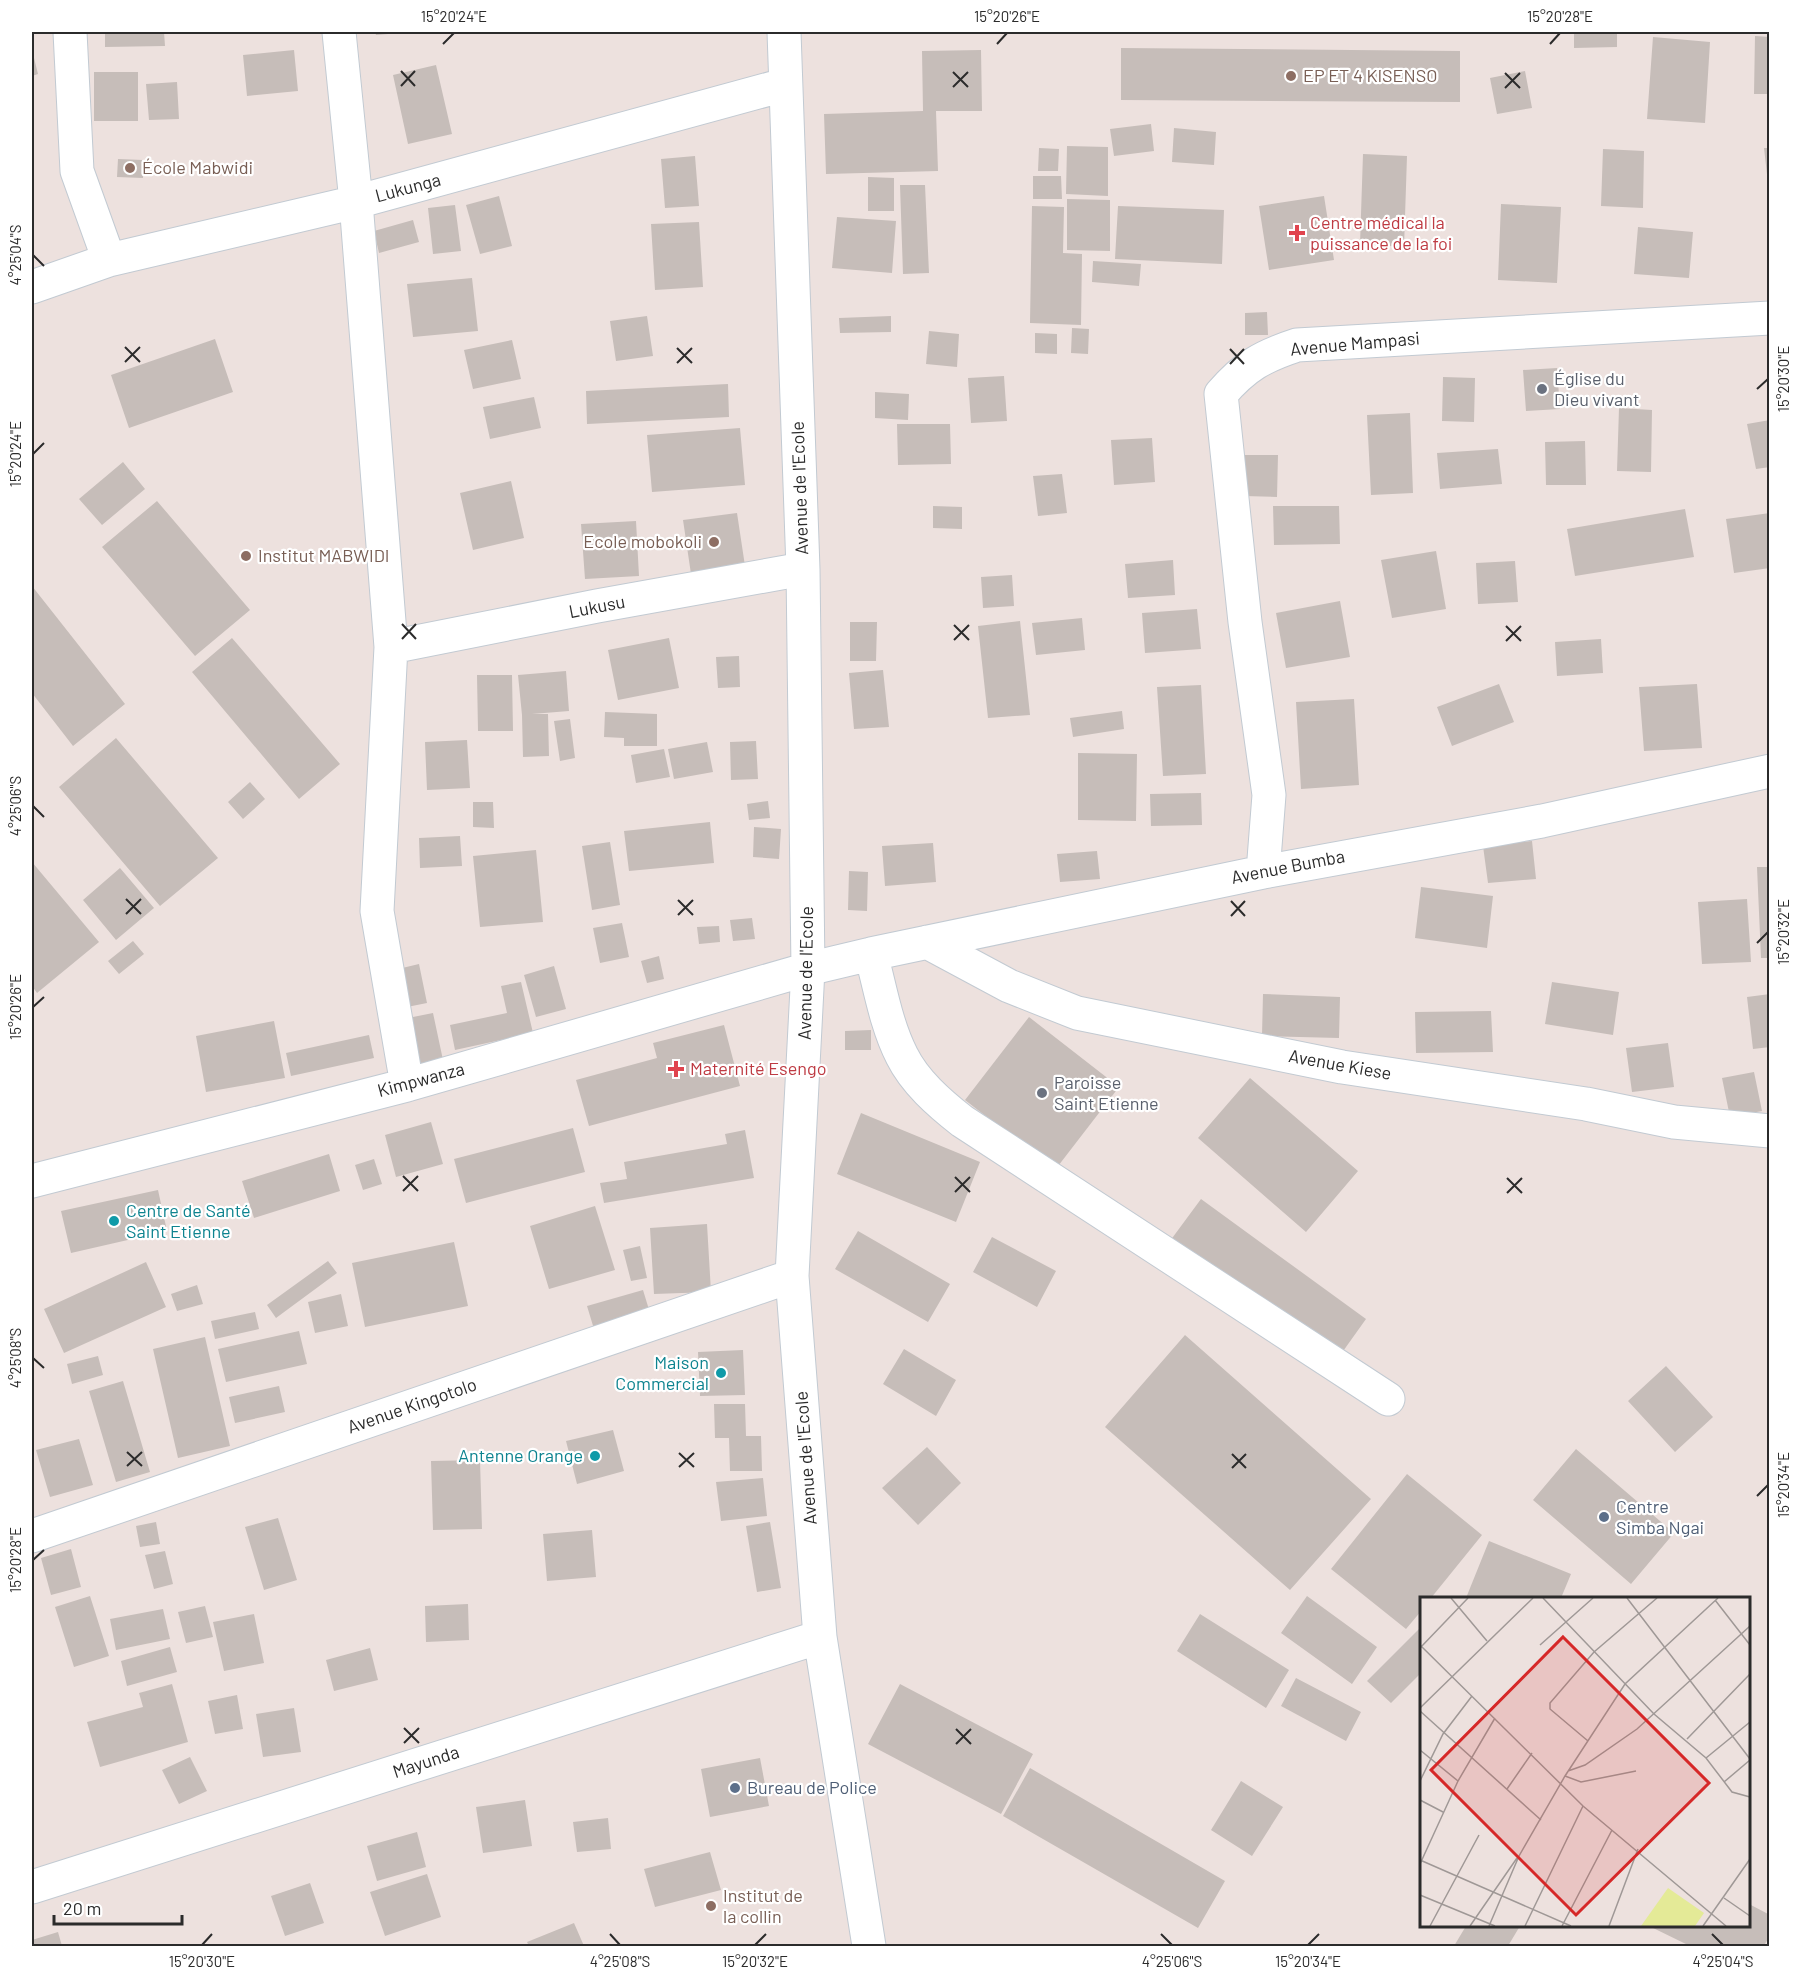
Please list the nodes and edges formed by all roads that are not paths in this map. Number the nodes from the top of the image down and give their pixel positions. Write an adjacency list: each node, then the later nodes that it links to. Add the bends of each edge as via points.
1 (70, 32): 6 (street, via 77,171)
2 (339, 32): 5 (street)
3 (784, 32): 4 (street, Avenue de l'Ecole)
4 (784, 85): 5 (street, Lukunga); 9 (street, Avenue de l'Ecole)
5 (356, 202): 6 (street, Lukunga); 10 (street)
6 (109, 260): 7 (street, Lukunga)
7 (32, 287)
8 (1770, 318): 12 (street, Avenue Mampasi, via 1297,345 1269,354 1239,374 1221,394 1245,621 1269,795)
9 (803, 568): 10 (street, Lukusu); 15 (street, Avenue de l'Ecole)
10 (391, 647): 16 (street, via 377,911)
11 (1770, 771): 12 (street, Avenue Bumba, via 1542,821)
12 (1263, 872): 13 (street, Avenue Bumba)
13 (927, 942): 14 (street, Avenue Bumba); 17 (street, Avenue Kiese, via 1009,986 1077,1013 1342,1066 1586,1104 1674,1122)
14 (871, 954): 15 (street, Avenue Bumba); 20 (street, via 903,1058 941,1105)
15 (808, 969): 16 (street, Kimpwanza); 19 (street, Avenue de l'Ecole)
16 (406, 1085): 18 (street, Kimpwanza)
17 (1770, 1131)
18 (32, 1180)
19 (792, 1276): 21 (street, Avenue Kingotolo); 22 (street, Avenue de l'Ecole)
20 (1388, 1399)
21 (32, 1536)
22 (820, 1637): 23 (street, Mayunda); 24 (street, Avenue de l'Ecole)
23 (32, 1887)
24 (869, 1947)

